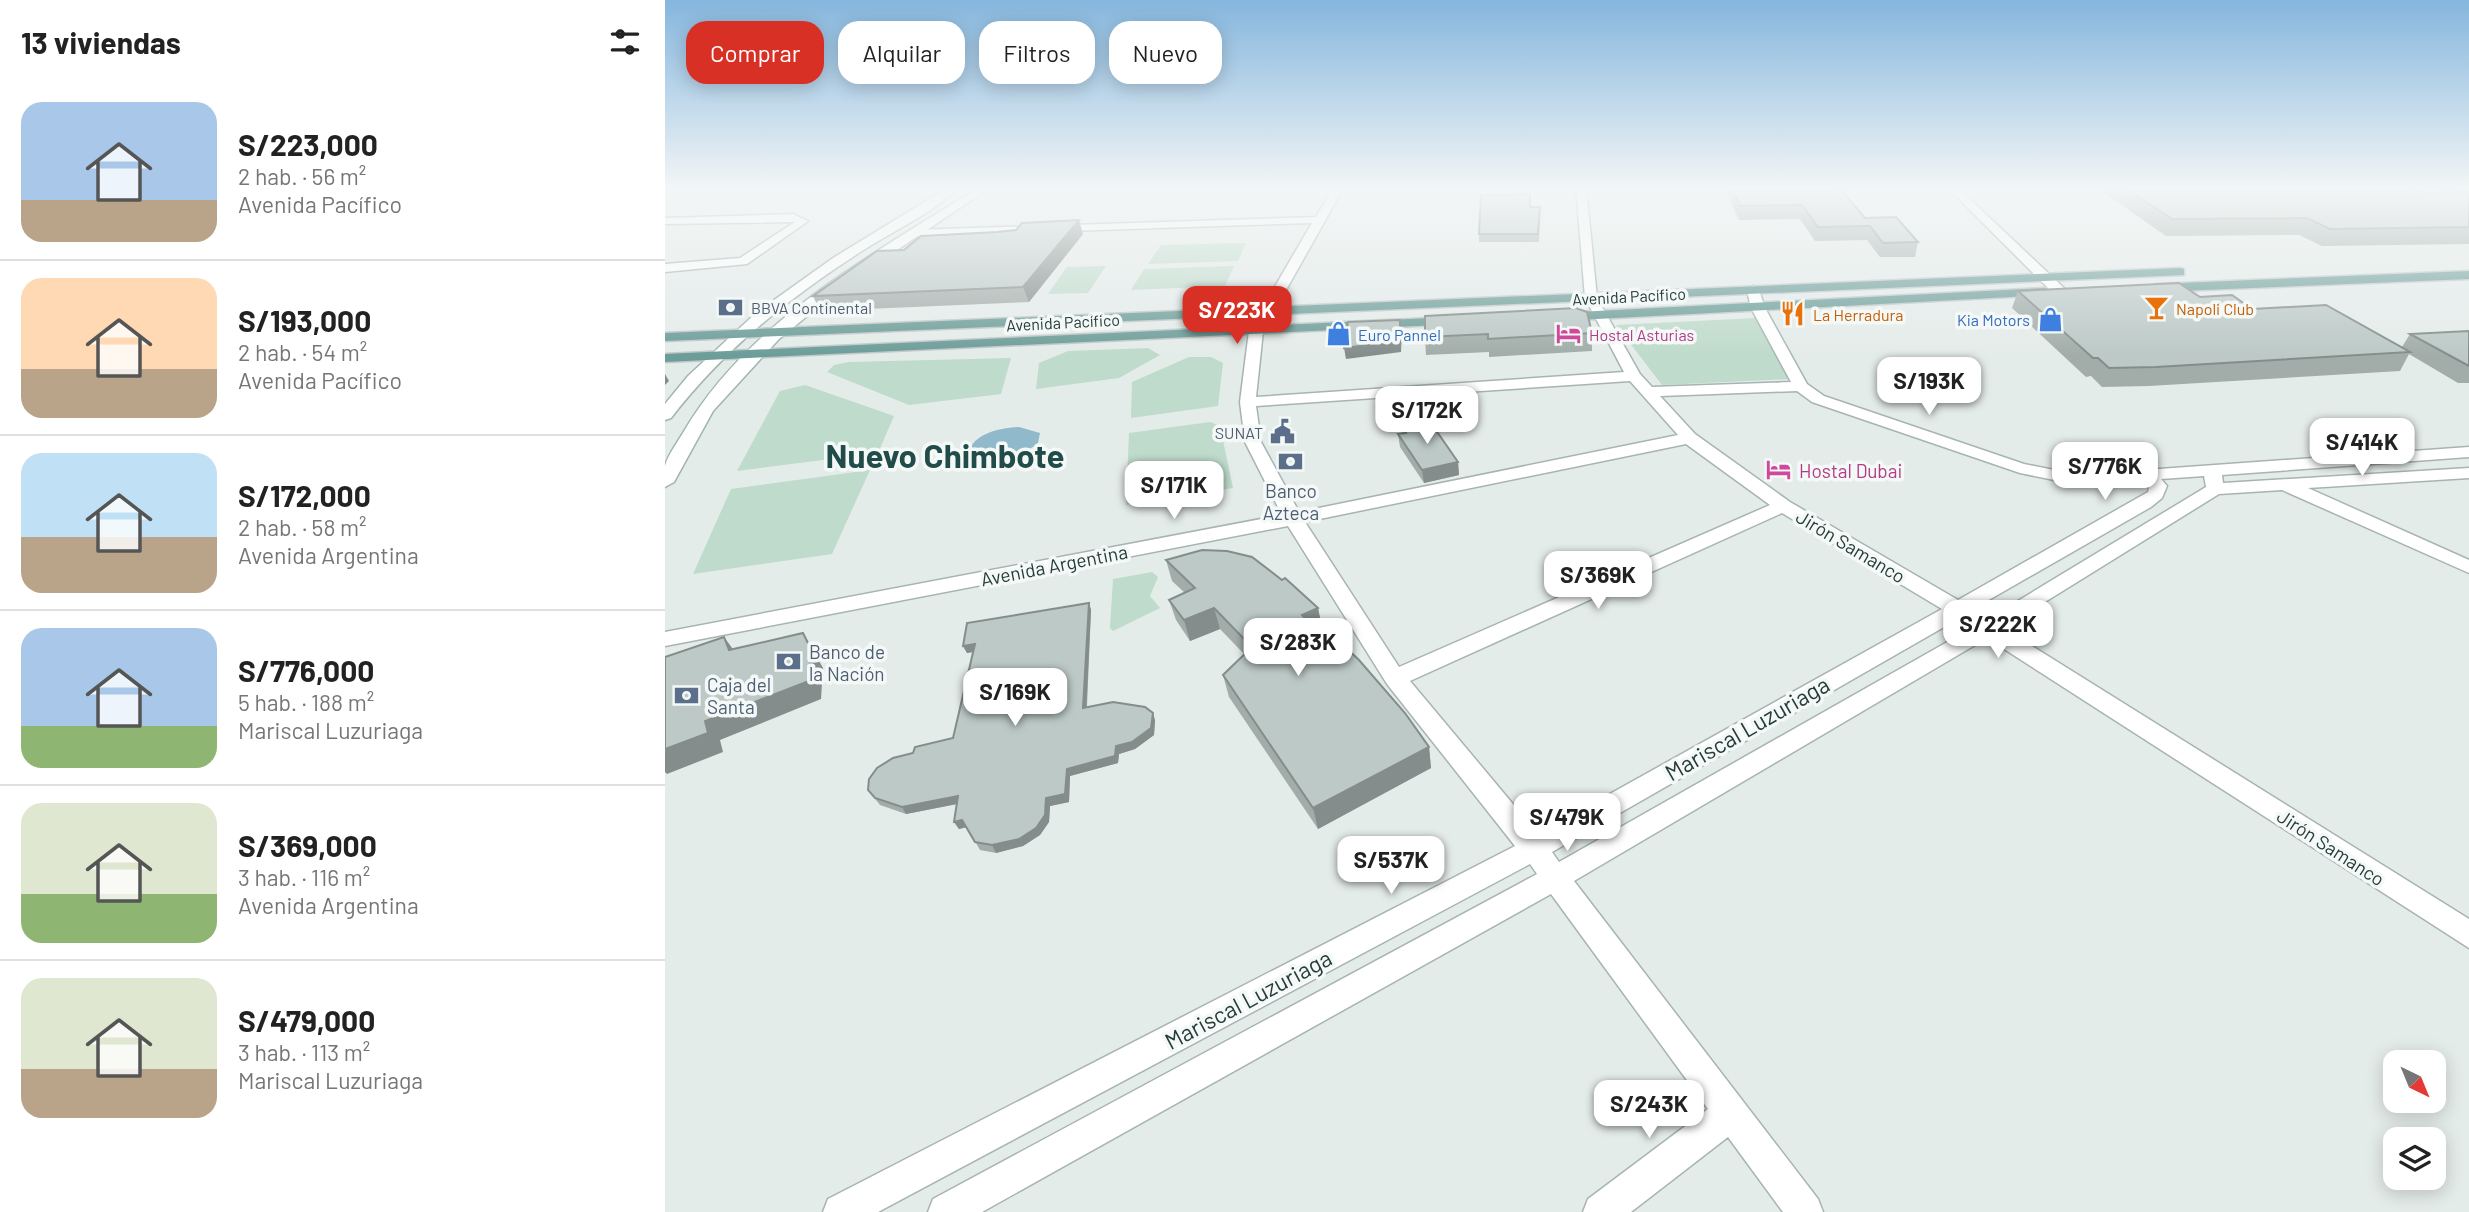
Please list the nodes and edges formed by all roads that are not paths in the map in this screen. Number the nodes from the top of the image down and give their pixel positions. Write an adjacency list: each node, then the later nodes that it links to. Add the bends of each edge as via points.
1 (771, 244): 7 (street, via 753,256 713,266)
2 (866, 244): 20 (street, via 803,284)
3 (898, 244): 19 (street)
4 (1304, 244): 15 (street)
5 (1588, 244): 13 (street, Jirón Samanco)
6 (2010, 244): 10 (street)
7 (665, 268)
8 (2191, 272): 10 (main road, Avenida Pacífico)
9 (2469, 275): 12 (main road, Avenida Pacífico)
10 (2045, 278): 11 (main road, Avenida Pacífico); 12 (street)
11 (1753, 290): 13 (main road, Avenida Pacífico); 14 (street)
12 (2060, 292): 14 (main road, Avenida Pacífico)
13 (1595, 306): 14 (main road, Avenida Pacífico); 15 (main road, Avenida Pacífico); 16 (main road, Avenida Pacífico); 25 (street, Jirón Samanco)
14 (1758, 308): 26 (street)
15 (1265, 312): 18 (street); 19 (main road, Avenida Pacífico)
16 (1544, 317)
17 (1462, 321): 18 (main road, Avenida Pacífico)
18 (1256, 331): 22 (main road, Avenida Pacífico); 27 (street)
19 (775, 333): 20 (main road, Avenida Pacífico); 22 (street)
20 (741, 334): 21 (main road, Avenida Pacífico); 23 (street)
21 (665, 337)
22 (755, 354): 23 (main road, Avenida Pacífico); 35 (street, via 712,401)
23 (716, 356): 24 (main road, Avenida Pacífico); 28 (street)
24 (665, 358)
25 (1641, 384): 26 (street); 27 (street); 29 (street, Jirón Samanco)
26 (1800, 386): 33 (street, via 1818,399 2020,468 2064,477)
27 (1248, 402): 38 (street, via 1252,442)
28 (665, 415)
29 (1689, 438): 37 (street, Jirón Samanco); 38 (street, Avenida Argentina)
30 (2469, 452): 31 (street, Mariscal Luzuriaga)
31 (2253, 467): 34 (street, Mariscal Luzuriaga); 36 (street)
32 (2469, 473): 36 (street, Mariscal Luzuriaga)
33 (2145, 475): 34 (street, Mariscal Luzuriaga); 40 (street, Mariscal Luzuriaga, via 2158,486 2145,503)
34 (2214, 479): 36 (street, Mariscal Luzuriaga); 41 (street, Mariscal Luzuriaga)
35 (665, 482)
36 (2284, 485): 39 (street)
37 (1783, 506): 40 (street, Jirón Samanco); 43 (street)
38 (1293, 519): 42 (street, Avenida Argentina); 43 (street)
39 (2469, 567)
40 (1956, 608): 41 (street, Jirón Samanco); 44 (street, Mariscal Luzuriaga)
41 (1988, 628): 45 (street, Mariscal Luzuriaga); 46 (street, Jirón Samanco)
42 (665, 639)
43 (1395, 678): 44 (street)
44 (1534, 849): 45 (street); 48 (street, Mariscal Luzuriaga)
45 (1555, 878): 47 (street); 49 (street, Mariscal Luzuriaga)
46 (2469, 935)
47 (1731, 1113): 50 (street); 51 (street)
48 (841, 1212)
49 (946, 1212)
50 (1601, 1212)
51 (1805, 1212)

